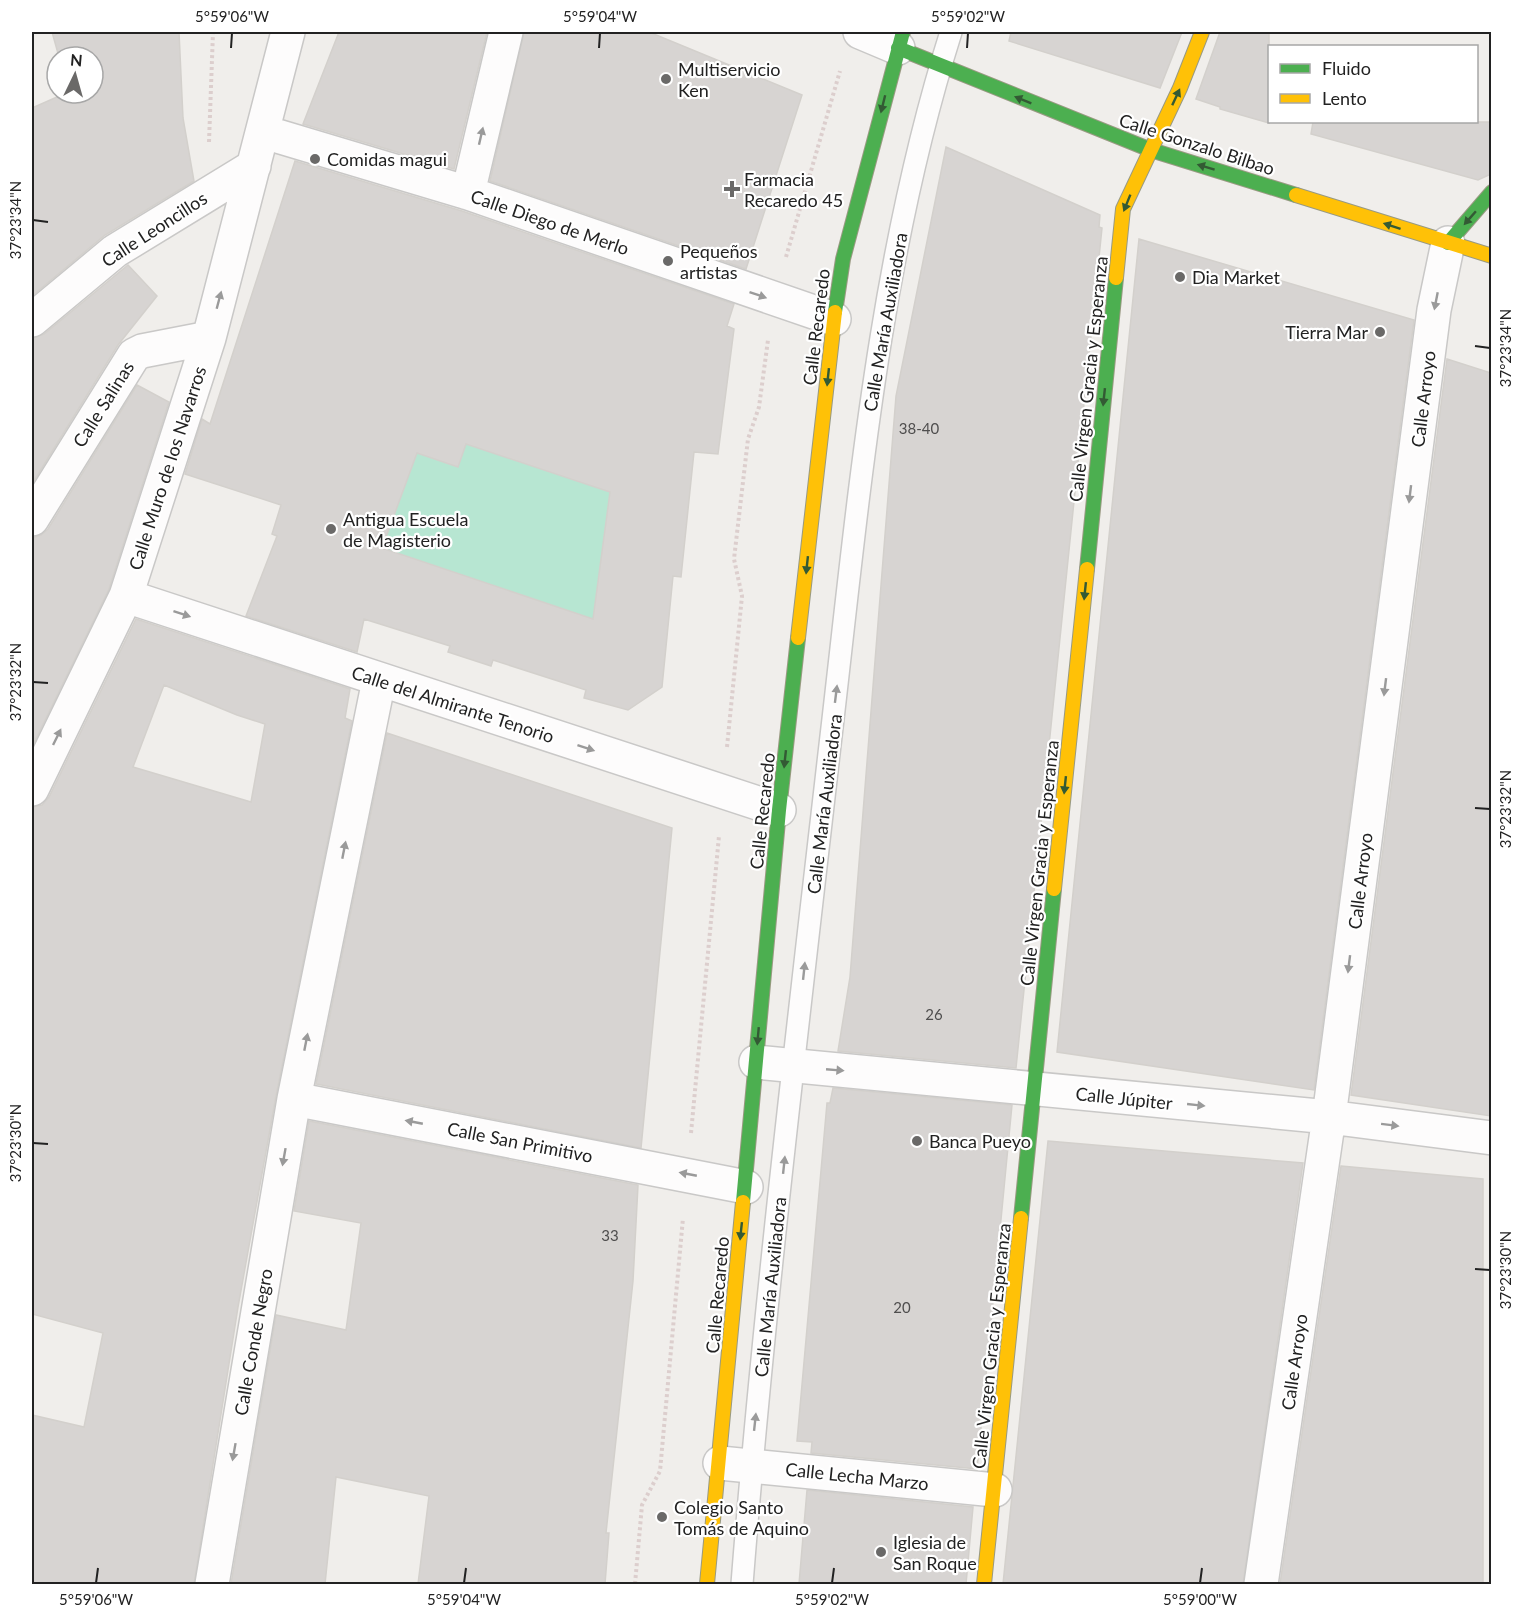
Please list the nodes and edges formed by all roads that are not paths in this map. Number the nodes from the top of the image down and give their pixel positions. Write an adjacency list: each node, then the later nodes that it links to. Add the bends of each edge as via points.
1 (288, 32): 8 (street, Calle Muro de los Navarros)
2 (506, 32): 12 (street, one-way to 2)
3 (860, 32): 6 (street)
4 (951, 32): 7 (lane, Calle María Auxiliadora)
5 (1202, 32): 9 (street, Calle Virgen Gracia y Esperanza, one-way to 5)
6 (900, 40): 7 (street, Calle Gonzalo Bilbao); 15 (street, Calle Recaredo, one-way to 15, via 843,260)
7 (940, 65): 9 (street, Calle Gonzalo Bilbao, one-way to 7); 24 (lane, Calle María Auxiliadora, one-way to 7, via 872,385 920,134)
8 (264, 132): 10 (street, Calle Muro de los Navarros); 12 (street, Calle Diego de Merlo)
9 (1151, 150): 13 (street, Calle Gonzalo Bilbao, one-way to 9); 25 (street, Calle Virgen Gracia y Esperanza, one-way to 25, via 1123,209)
10 (254, 166): 16 (street, Calle Leoncillos, via 115,250); 17 (street, Calle Muro de los Navarros, one-way to 10)
11 (1491, 192): 13 (street, Calle Arroyo, one-way to 13)
12 (468, 194): 15 (street, Calle Diego de Merlo, one-way to 15)
13 (1448, 243): 14 (street, Calle Gonzalo Bilbao); 27 (street, Calle Arroyo, one-way to 27, via 1434,309)
14 (1491, 256)
15 (834, 319): 22 (street, Calle Recaredo, one-way to 22)
16 (32, 320)
17 (209, 338): 18 (street, Calle Salinas, via 134,355); 19 (street, Calle Muro de los Navarros)
18 (32, 519)
19 (126, 596): 20 (street, Calle del Almirante Tenorio, one-way to 20); 21 (street, Calle Muro de los Navarros, one-way to 19)
20 (379, 680): 22 (street, Calle del Almirante Tenorio, one-way to 22); 26 (street, Calle Conde Negro, one-way to 20)
21 (32, 789)
22 (779, 810): 23 (street, Calle Recaredo, one-way to 23)
23 (756, 1062): 24 (street, Calle Júpiter); 29 (street, Calle Recaredo)
24 (795, 1066): 25 (street, Calle Júpiter, one-way to 25); 30 (lane, Calle María Auxiliadora, one-way to 24)
25 (1034, 1088): 27 (street, Calle Júpiter, one-way to 27); 31 (street, Calle Virgen Gracia y Esperanza)
26 (294, 1099): 29 (street, Calle San Primitivo, one-way to 26); 32 (street, Calle Conde Negro, one-way to 32)
27 (1329, 1117): 28 (street, Calle Júpiter, one-way to 28); 36 (street, Calle Arroyo)
28 (1491, 1138)
29 (746, 1186): 30 (street, Calle Recaredo, one-way to 30)
30 (735, 1465): 31 (street, Calle Lecha Marzo); 33 (street, Calle Recaredo); 34 (lane, Calle María Auxiliadora)
31 (995, 1490): 35 (street, Calle Virgen Gracia y Esperanza)
32 (212, 1584)
33 (707, 1584)
34 (742, 1584)
35 (984, 1584)
36 (1261, 1584)

